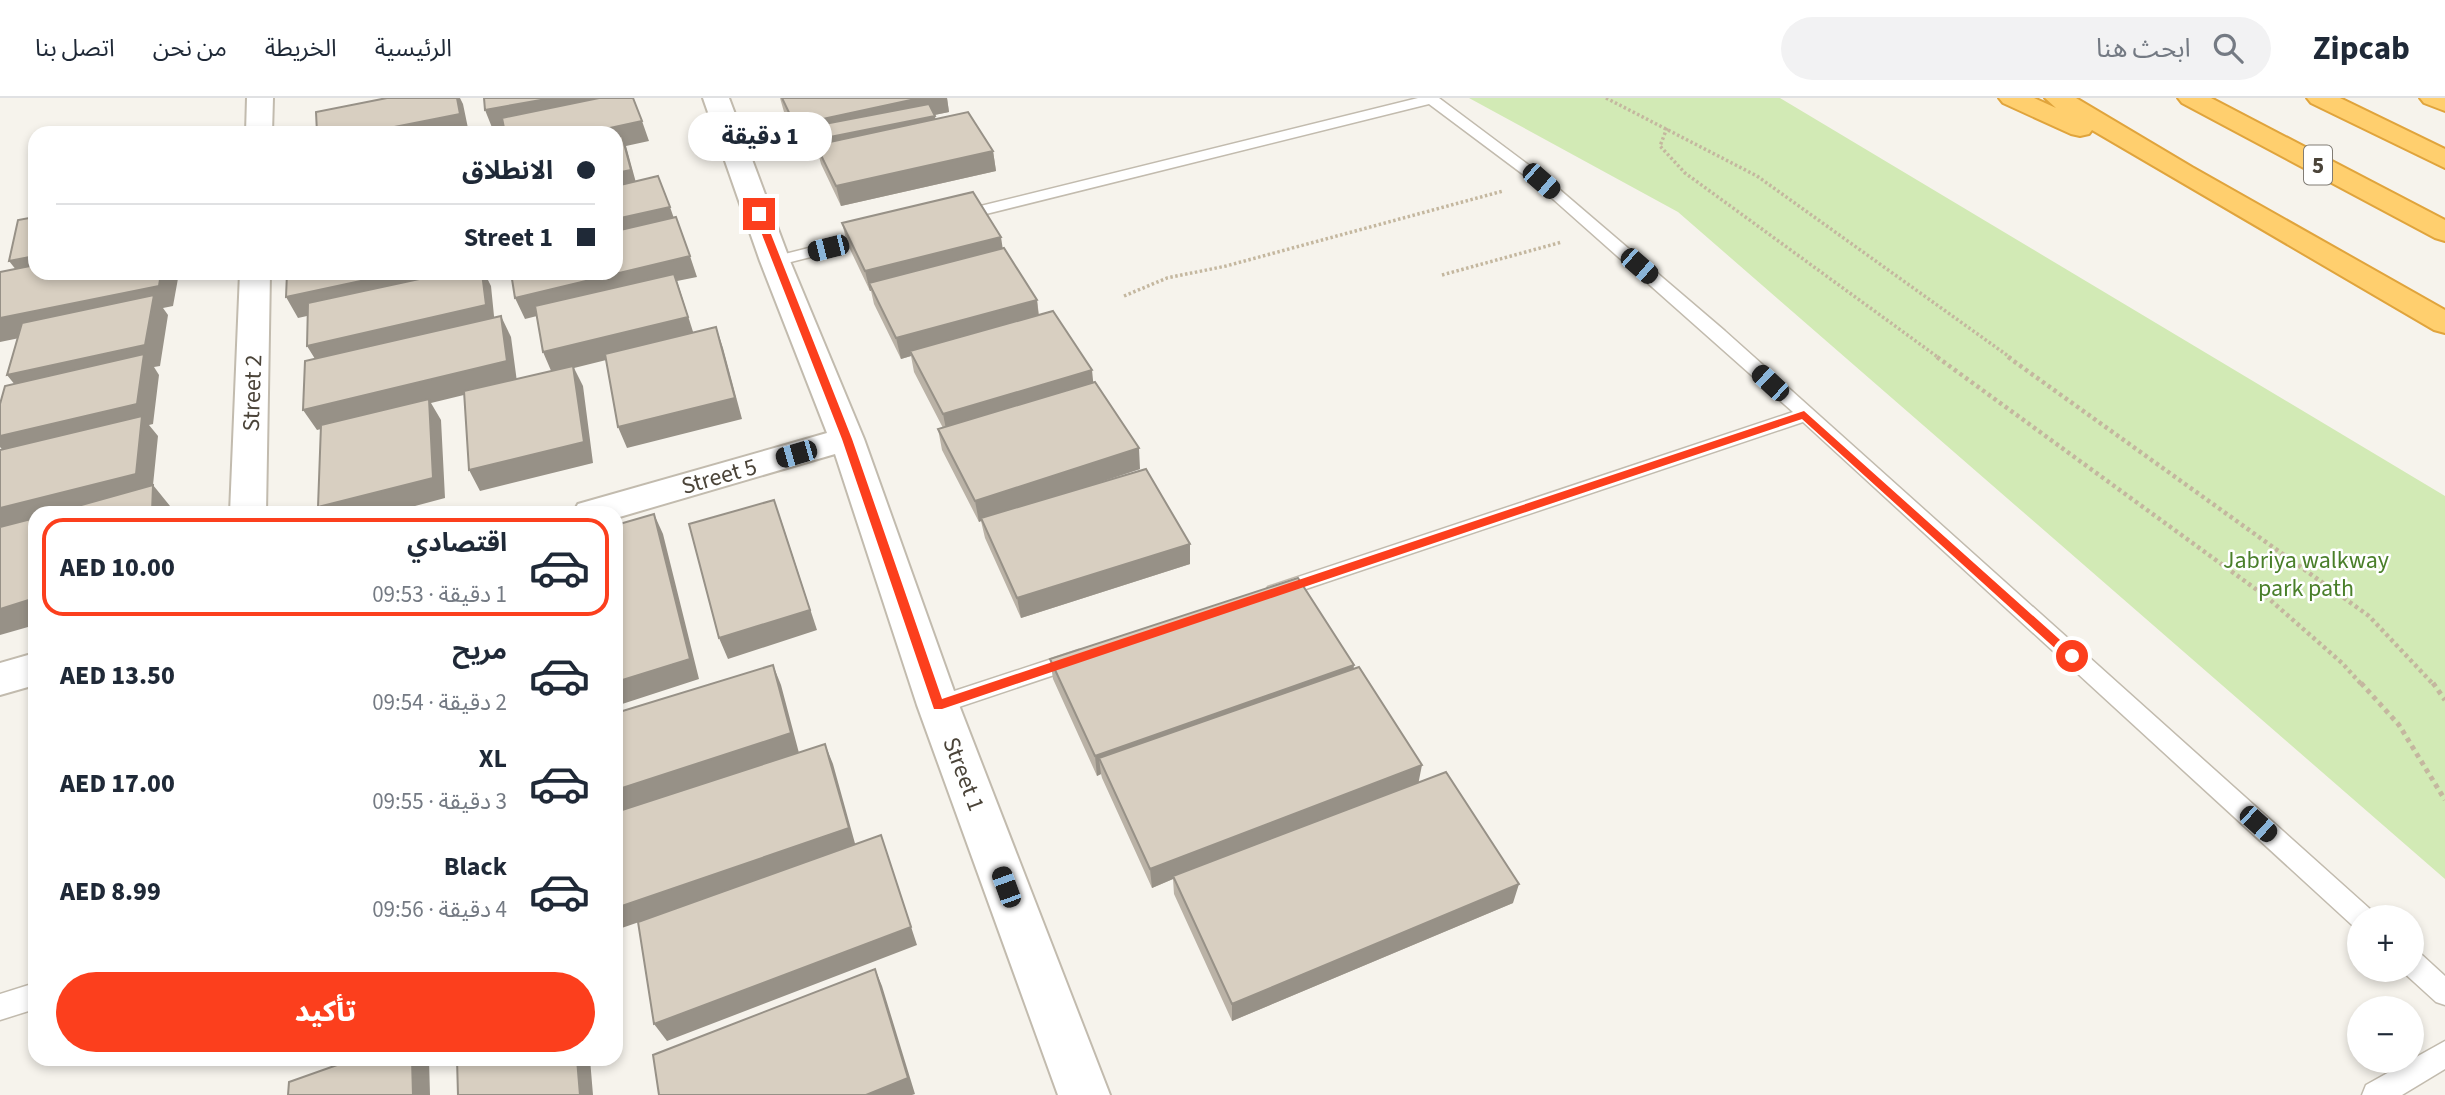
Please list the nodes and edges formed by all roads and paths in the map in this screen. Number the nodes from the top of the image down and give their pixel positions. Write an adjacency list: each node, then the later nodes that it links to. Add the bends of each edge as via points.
1 (260, 98): 11 (street)
2 (716, 98): 20 (street, Street 1)
3 (1430, 98): 15 (lane); 16 (lane)
4 (1606, 98): 12 (path)
5 (2012, 98): 14 (highway)
6 (2058, 98): 14 (highway)
7 (2191, 98): 18 (highway, 5)
8 (2320, 98): 13 (highway)
9 (2433, 98): 10 (highway)
10 (2445, 103)
11 (259, 126)
12 (1667, 128): 33 (path, via 1757,176 2369,616); 35 (path, via 1660,146 1685,173 2268,598 2342,663 2399,725)
13 (2445, 160)
14 (2182, 173): 24 (highway)
15 (1541, 181): 17 (lane); 23 (path, via 1215,271 1155,279)
16 (936, 221)
17 (1600, 231): 21 (path); 25 (lane)
18 (2445, 232)
19 (883, 234): 20 (lane)
20 (775, 261): 26 (street, Street 1)
21 (1442, 275)
22 (255, 280): 27 (street, Street 2)
23 (1125, 296)
24 (2445, 323)
25 (1804, 415): 29 (lane); 36 (lane)
26 (847, 439): 28 (street, Street 5); 34 (street, Street 1)
27 (248, 506)
28 (615, 506)
29 (1253, 600)
30 (1095, 653): 34 (lane)
31 (28, 671): 32 (street)
32 (0, 679)
33 (2445, 700)
34 (938, 705): 42 (street, Street 1)
35 (2445, 800)
36 (2348, 905)
37 (2424, 974): 38 (lane)
38 (2445, 993)
39 (28, 998): 40 (lane)
40 (0, 1007)
41 (2445, 1054): 43 (lane)
42 (1084, 1095)
43 (2376, 1095)

